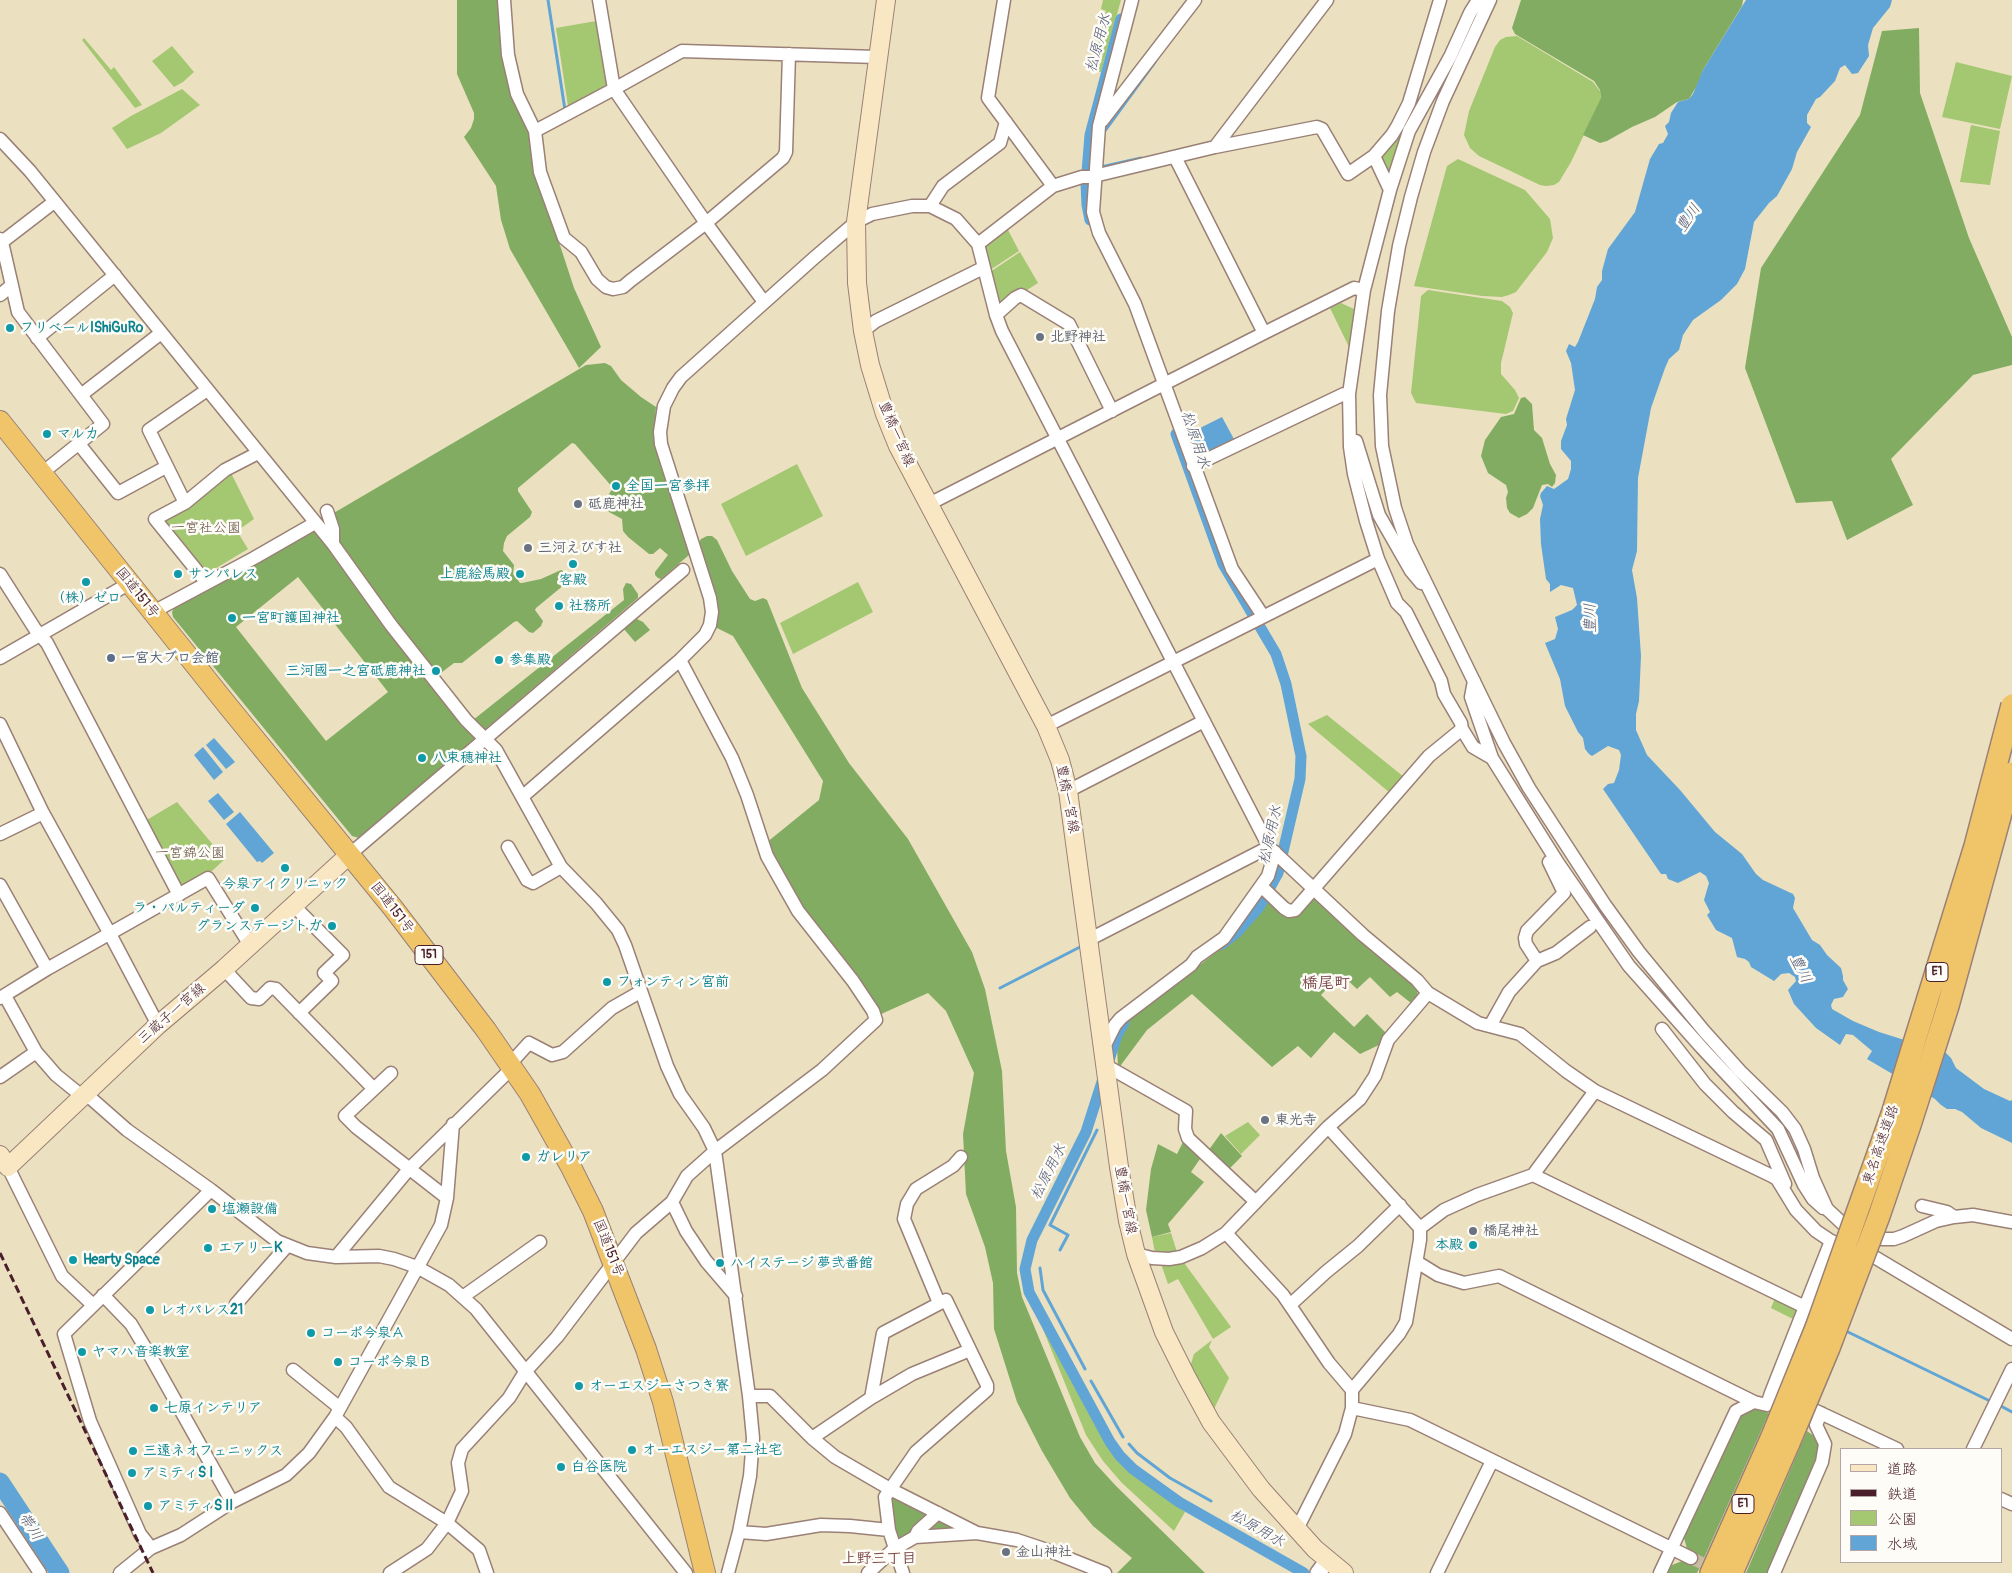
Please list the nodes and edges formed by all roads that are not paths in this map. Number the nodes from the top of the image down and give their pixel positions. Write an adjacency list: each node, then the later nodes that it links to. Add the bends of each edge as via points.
1 (504, 0): 16 (street, via 510,65 517,94)
2 (599, 0): 13 (street)
3 (886, 0): 12 (main road, 豊橋一宮線)
4 (1004, 0): 14 (street, via 988,98)
5 (1132, 0): 15 (street)
6 (1195, 0): 15 (street)
7 (1327, 0): 18 (street)
8 (1440, 0): 19 (street, via 1409,102 1392,135)
9 (1478, 0): 23 (street, via 1409,131)
10 (1490, 0): 64 (street, via 1424,152 1399,246 1387,321 1380,395 1382,446 1395,508 1407,544)
11 (789, 54): 12 (street); 13 (street, via 682,51); 27 (street, via 786,152)
12 (877, 57): 26 (main road, 豊橋一宮線)
13 (614, 89): 16 (street); 27 (street)
14 (1006, 122): 22 (street); 25 (street, via 1000,143 943,186)
15 (1099, 126): 21 (street)
16 (535, 131): 27 (street, via 540,172 564,238 581,252 597,279 606,287 623,287)
17 (1, 141): 24 (street)
18 (1215, 147): 19 (street, via 1317,127 1322,129 1348,174); 20 (street)
19 (1374, 156): 23 (street)
20 (1175, 158): 21 (street); 39 (street)
21 (1089, 177): 22 (street); 41 (street, via 1099,233 1135,304)
22 (1053, 186): 29 (street)
23 (1390, 190): 33 (street)
24 (54, 202): 28 (street); 31 (street)
25 (930, 206): 26 (street, via 872,214); 29 (street, via 956,219)
26 (856, 222): 35 (street); 37 (main road, 豊橋一宮線, via 857,282)
27 (706, 223): 35 (street)
28 (1, 241): 32 (street)
29 (978, 244): 30 (street)
30 (982, 268): 36 (street); 37 (street, via 876,321)
31 (115, 275): 38 (street); 40 (street)
32 (11, 286): 34 (street); 40 (street, via 18,312)
33 (1364, 290): 39 (street, via 1354,288); 43 (street)
34 (0, 295)
35 (764, 302): 69 (street, via 681,377 664,406 660,432 663,455 692,536 712,612 705,635)
36 (996, 315): 45 (street, via 1021,295 1069,324); 48 (street)
37 (863, 331): 55 (main road, 豊橋一宮線, via 885,414)
38 (161, 333): 42 (street); 44 (street)
39 (1264, 333): 41 (street)
40 (37, 338): 44 (street)
41 (1164, 385): 45 (street); 51 (street)
42 (207, 390): 50 (street); 52 (street, via 149,430)
43 (1349, 394): 47 (street); 51 (street)
44 (81, 395): 49 (street, via 103,424)
45 (1112, 411): 48 (street)
46 (0, 421): 53 (highway, 国道151号 / 151)
47 (1349, 426): 59 (street, via 1354,474); 64 (street, via 1380,515 1411,571 1418,581)
48 (1059, 439): 55 (street); 70 (street)
49 (79, 444): 52 (street, via 118,494); 53 (street)
50 (258, 453): 54 (street, via 225,470); 57 (street)
51 (1193, 466): 66 (street, via 1232,569)
52 (166, 467): 54 (street)
53 (42, 473): 63 (highway, 国道151号 / 151)
54 (186, 503): 62 (street, via 156,519)
55 (929, 504): 75 (main road, 豊橋一宮線)
56 (327, 511): 58 (street, via 333,529)
57 (315, 523): 58 (street); 62 (street)
58 (333, 544): 77 (street, via 427,671)
59 (1378, 558): 66 (street); 76 (street, via 1396,603 1406,612)
60 (683, 570): 77 (street)
61 (0, 574): 67 (street)
62 (206, 582): 65 (street)
63 (130, 583): 65 (highway, 国道151号 / 151); 67 (street)
64 (1427, 583): 71 (street)
65 (153, 612): 87 (highway, 国道151号 / 151)
66 (1263, 616): 70 (street)
67 (41, 635): 68 (street); 92 (street)
68 (0, 658)
69 (680, 660): 81 (street); 118 (street, via 732,758 748,795 767,856 798,911 853,981 876,1020 822,1070)
70 (1173, 662): 73 (street); 75 (street)
71 (1474, 681): 78 (street, via 1471,697); 130 (street, via 1529,788 1605,905 1704,1031 1795,1129)
72 (2012, 704): 163 (highway, 東名高速道路 / E1, bridge, via 1975,846 1892,1114 1816,1328)
73 (1204, 721): 80 (street); 86 (street)
74 (0, 724): 82 (street)
75 (1046, 726): 80 (main road, 豊橋一宮線)
76 (1462, 729): 78 (street, via 1473,747); 91 (street, via 1429,756)
77 (485, 740): 81 (street, via 496,750); 87 (street)
78 (1492, 758): 83 (street)
79 (2012, 773): 163 (highway, 東名高速道路 / E1, bridge, via 1948,1006 1879,1216 1828,1348)
80 (1068, 791): 96 (main road, 豊橋一宮線)
81 (522, 798): 88 (street)
82 (42, 814): 84 (street); 95 (street)
83 (1538, 832): 98 (street, via 1564,893 1527,931 1526,944); 130 (street, via 1629,966 1778,1129 1804,1185 1813,1199)
84 (0, 834)
85 (508, 847): 88 (street, via 527,880 533,883)
86 (1272, 849): 90 (street, via 1268,876); 91 (street); 96 (street)
87 (350, 855): 93 (main road, 三蔵子一宮線); 110 (highway, 国道151号 / 151)
88 (561, 867): 101 (street, via 618,930)
89 (0, 885): 99 (street)
90 (1261, 886): 91 (street, via 1289,911 1300,906); 109 (street, via 1224,938 1121,1018 1115,1025)
91 (1314, 889): 102 (street)
92 (179, 895): 95 (street); 97 (street, via 208,878)
93 (294, 906): 97 (main road, 三蔵子一宮線); 104 (street, via 343,955 324,973 332,981)
94 (1590, 927): 98 (street, via 1556,953)
95 (110, 934): 99 (street); 105 (street)
96 (1090, 939): 109 (main road, 豊橋一宮線)
97 (250, 945): 100 (main road, 三蔵子一宮線)
98 (1537, 961): 106 (street, via 1509,992)
99 (47, 969): 103 (street)
100 (224, 969): 104 (street, via 251,998 258,999 270,988 276,989); 105 (main road, 三蔵子一宮線)
101 (640, 992): 110 (street, via 612,1008 563,1052 552,1055 529,1043); 118 (street, via 680,1094 704,1128)
102 (1428, 993): 106 (street, via 1478,1023); 117 (street, via 1388,1040 1375,1076 1360,1098)
103 (2, 997): 108 (street)
104 (299, 1013): 113 (street)
105 (158, 1025): 115 (main road, 三蔵子一宮線)
106 (1490, 1026): 114 (street, via 1520,1034)
107 (1662, 1029): 123 (street, via 1706,1084 1766,1140)
108 (36, 1052): 112 (street); 115 (street, via 56,1075)
109 (1104, 1057): 127 (street, via 1186,1111 1188,1138); 138 (main road, 豊橋一宮線, via 1119,1167)
110 (511, 1066): 116 (street); 140 (highway, 国道151号 / 151, via 572,1167)
111 (391, 1073): 113 (street)
112 (0, 1077)
113 (374, 1089): 121 (street, via 345,1116)
114 (1595, 1091): 122 (street); 135 (street, via 1777,1179 1803,1219)
115 (85, 1096): 120 (main road, 三蔵子一宮線); 124 (street)
116 (453, 1124): 121 (street); 125 (street)
117 (1328, 1127): 127 (street); 128 (street)
118 (715, 1151): 126 (street, via 687,1176); 145 (street)
119 (960, 1156): 146 (street, via 953,1166 916,1189 907,1204 904,1219)
120 (4, 1161): 148 (street, via 62,1276)
121 (409, 1169): 125 (street); 139 (street)
122 (1533, 1175): 133 (street, via 1444,1210); 150 (street)
123 (1786, 1184)
124 (211, 1190): 137 (street); 143 (street)
125 (447, 1198): 142 (street, via 441,1225)
126 (672, 1202): 140 (street, via 636,1232); 145 (street, via 706,1261)
127 (1256, 1202): 134 (street)
128 (1400, 1205): 133 (street); 149 (street)
129 (1922, 1206): 131 (street)
130 (1827, 1210): 131 (street, via 1843,1224 1882,1239 1904,1236 1936,1221)
131 (1954, 1217): 132 (street, via 1973,1216)
132 (2012, 1222)
133 (1420, 1228): 141 (street)
134 (1226, 1233): 138 (street, via 1181,1257 1152,1258); 149 (street)
135 (1831, 1241): 150 (street); 151 (street, via 1870,1255)
136 (540, 1242): 144 (street)
137 (287, 1246): 139 (street); 147 (street)
138 (1136, 1254): 172 (main road, 豊橋一宮線, via 1164,1332 1211,1422 1261,1489)
139 (336, 1257): 142 (street, via 379,1256)
140 (613, 1261): 155 (street, via 557,1337); 187 (highway, 国道151号 / 151, via 663,1402)
141 (1417, 1262): 156 (street, via 1406,1322); 159 (street, via 1438,1275 1464,1283 1499,1276)
142 (417, 1267): 144 (street); 161 (street)
143 (103, 1295): 148 (street); 168 (street, via 131,1324)
144 (464, 1296): 155 (street)
145 (736, 1296): 157 (street)
146 (939, 1303): 152 (street, via 946,1300); 158 (street, via 883,1333)
147 (236, 1304)
148 (93, 1305): 177 (street, via 64,1334 90,1421 140,1534)
149 (1290, 1305): 156 (street, via 1329,1363)
150 (1805, 1307): 159 (street, via 1774,1394 1767,1405)
151 (2012, 1338)
152 (970, 1350): 158 (street, via 912,1374); 167 (street, via 987,1390 916,1452)
153 (2012, 1369): 165 (street)
154 (293, 1370): 161 (street)
155 (525, 1372): 171 (street, via 509,1398 462,1448 458,1463 462,1491); 186 (street)
156 (1352, 1390): 160 (street)
157 (749, 1396): 162 (street, via 770,1396); 174 (street, via 753,1438 750,1476)
158 (871, 1398): 162 (street)
159 (1754, 1402): 179 (street, via 1741,1407 1732,1416)
160 (1352, 1408): 166 (street, via 1410,1420); 172 (street, via 1344,1434)
161 (337, 1412): 168 (street, via 309,1453 286,1476); 171 (street, via 389,1487)
162 (812, 1438): 167 (street, via 835,1457)
163 (1781, 1439): 195 (highway, 東名高速道路 / E1); 196 (highway, 東名高速道路 / E1)
164 (1895, 1448): 197 (street, via 1817,1411 1816,1425 1825,1444 1822,1462)
165 (1973, 1448)
166 (1492, 1461): 179 (street); 193 (street)
167 (890, 1489): 170 (street); 173 (street, via 886,1497)
168 (232, 1502): 177 (street, via 181,1535)
169 (0, 1513): 182 (street)
170 (938, 1513): 175 (street); 176 (street)
171 (447, 1523): 184 (street, via 427,1549); 185 (street, via 479,1550)
172 (1297, 1529): 181 (main road, 豊橋一宮線)
173 (889, 1530): 174 (street, via 821,1525 766,1534); 178 (street)
174 (739, 1532): 188 (street)
175 (978, 1533): 176 (street); 191 (street, via 1050,1550)
176 (915, 1537): 178 (street)
177 (151, 1548): 183 (street)
178 (894, 1549): 189 (street); 190 (street)
179 (1672, 1549): 180 (street); 194 (street)
180 (1691, 1558)
181 (1321, 1569): 192 (main road, 豊橋一宮線)
182 (40, 1573)
183 (120, 1573)
184 (390, 1573)
185 (487, 1573)
186 (686, 1573)
187 (705, 1573)
188 (728, 1573)
189 (868, 1573)
190 (903, 1573)
191 (1105, 1573)
192 (1344, 1573)
193 (1437, 1573)
194 (1660, 1573)
195 (1711, 1573)
196 (1732, 1573)
197 (1774, 1573)

